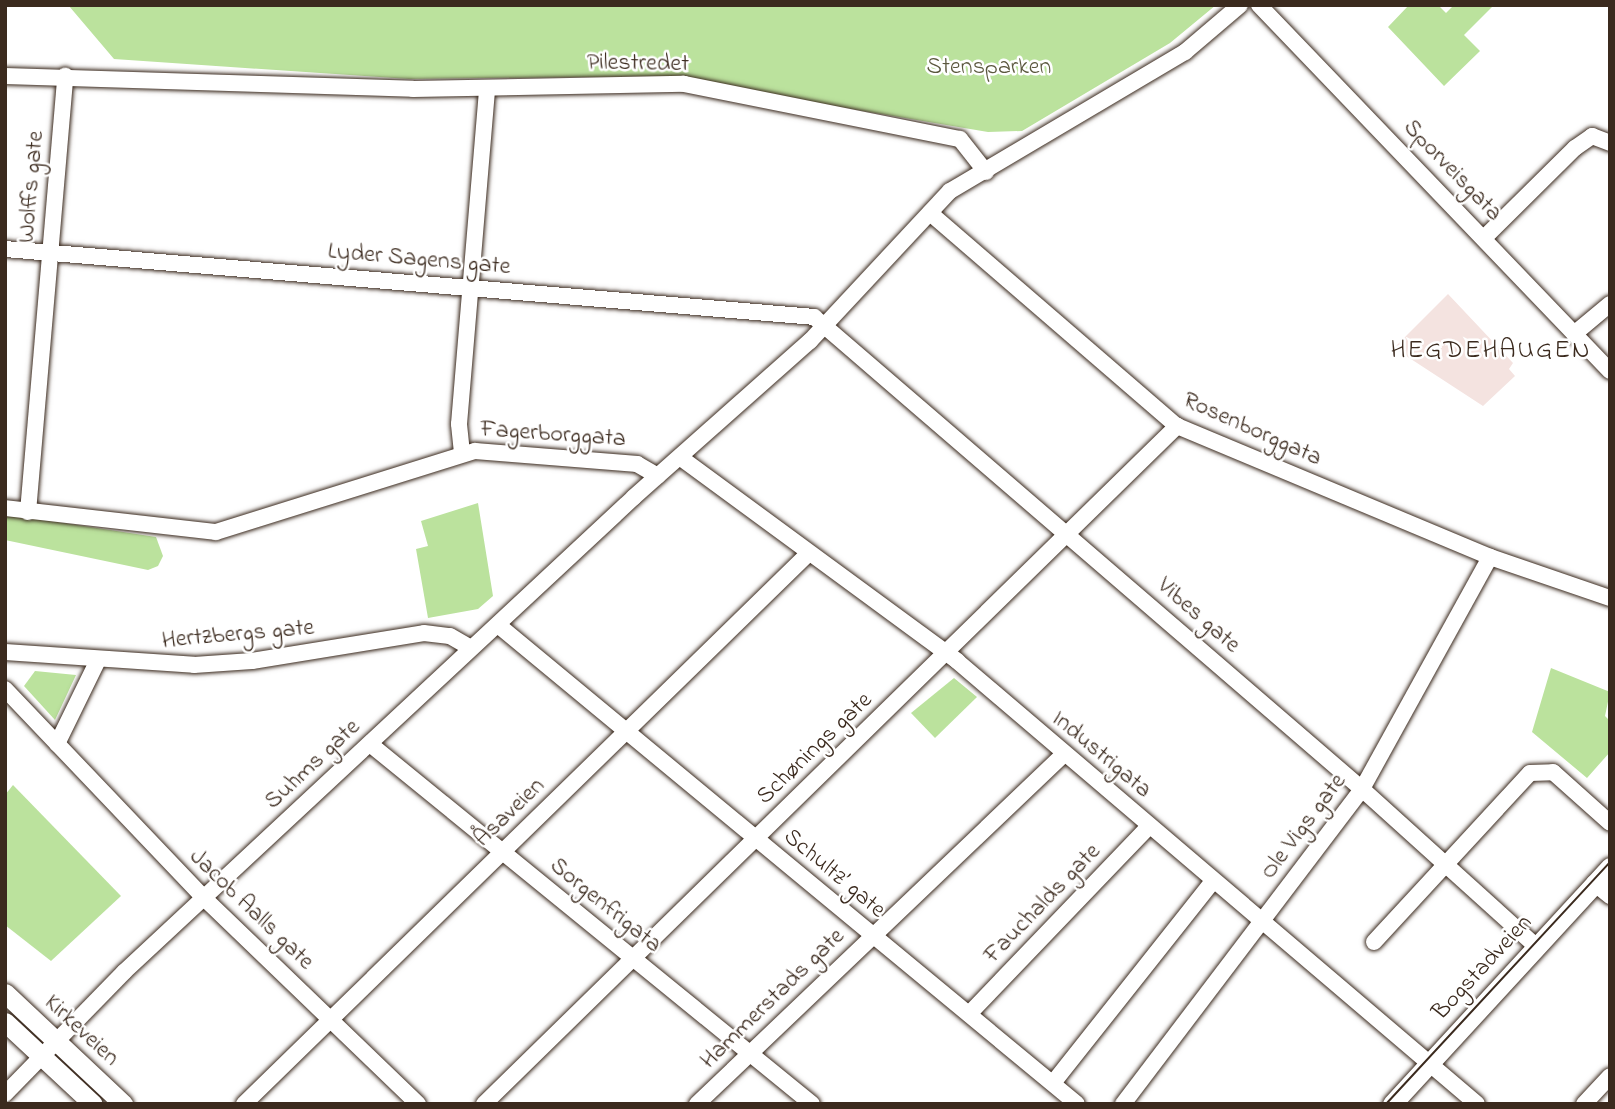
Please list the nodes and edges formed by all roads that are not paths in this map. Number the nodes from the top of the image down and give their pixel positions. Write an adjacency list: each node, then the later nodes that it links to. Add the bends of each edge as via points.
1 (1240, 5): 7 (street, via 1185,52)
2 (1259, 5): 9 (street, Sporveisgata)
3 (5, 76): 4 (street, Pilestredet)
4 (65, 76): 5 (street, Pilestredet); 11 (street, Wolffs gate)
5 (487, 88): 7 (street, Pilestredet, via 684,84 960,139); 12 (street)
6 (1610, 143): 9 (street, via 1592,136 1575,148)
7 (986, 172): 8 (street, via 950,191)
8 (930, 213): 14 (street); 17 (street, Rosenborggata)
9 (1485, 237): 15 (street, Sporveisgata)
10 (5, 249): 11 (street, Lyder Sagens gate)
11 (49, 252): 12 (street, Lyder Sagens gate); 22 (street, Wolffs gate)
12 (471, 288): 14 (street, Lyder Sagens gate, via 799,313); 18 (street, via 458,424)
13 (1610, 304): 15 (street)
14 (827, 324): 19 (street); 23 (street, Vibes gate)
15 (1574, 334): 16 (street, Sporveisgata)
16 (1610, 372)
17 (1177, 426): 23 (street, Schønings gate); 25 (street, Rosenborggata)
18 (463, 453): 20 (street, Fagerborggata, via 637,464); 22 (street, Fagerborggata, via 216,532)
19 (681, 458): 20 (street); 24 (street, Industrigata)
20 (659, 476): 27 (street, Suhms gate)
21 (5, 508): 22 (street, Fagerborggata)
22 (27, 512)
23 (1068, 533): 30 (street, Schønings gate); 37 (street, Vibes gate)
24 (808, 554): 30 (street, Industrigata); 33 (street, Åsaveien)
25 (1490, 557): 26 (street, Rosenborggata); 37 (street, Ole Vigs gate)
26 (1610, 598)
27 (498, 625): 28 (street, Suhms gate); 33 (street, Schultz’ gate)
28 (471, 648): 31 (street, Hertzbergs gate, via 450,636 424,633 252,661 169,665); 35 (street, Suhms gate)
29 (5, 652): 31 (street, Hertzbergs gate)
30 (946, 652): 36 (street, Industrigata); 40 (street, Schønings gate)
31 (98, 660): 34 (street)
32 (5, 689): 34 (street, Jacob Aalls gate)
33 (626, 733): 40 (street, Schultz’ gate); 41 (street, Åsaveien)
34 (57, 744): 47 (street, Jacob Aalls gate)
35 (370, 744): 41 (street, Sorgenfrigata); 47 (street, Suhms gate)
36 (1064, 754): 39 (street, Industrigata); 49 (street, Hammerstads gate)
37 (1362, 789): 42 (street, Vibes gate); 48 (street, Ole Vigs gate)
38 (1610, 823): 42 (street, via 1553,772 1536,771)
39 (1149, 826): 44 (street, Industrigata); 54 (street, Fauchalds gate)
40 (756, 838): 49 (street, Schultz’ gate); 52 (street, Schønings gate)
41 (502, 852): 52 (street, Sorgenfrigata); 55 (street, Åsaveien)
42 (1446, 863): 50 (street); 51 (street, Vibes gate)
43 (1610, 866): 45 (main road, Bogstadveien)
44 (1213, 881): 48 (street, Industrigata); 62 (street)
45 (1594, 883): 46 (street); 51 (main road, Bogstadveien)
46 (1610, 896)
47 (204, 898): 55 (street, Jacob Aalls gate); 57 (street, Suhms gate)
48 (1261, 922): 60 (street, Industrigata); 72 (street, Ole Vigs gate)
49 (873, 936): 54 (street, Schultz’ gate); 58 (street, Hammerstads gate)
50 (1374, 942)
51 (1536, 946): 60 (main road, Bogstadveien)
52 (633, 958): 58 (street, Sorgenfrigata); 68 (street, Schønings gate)
53 (5, 993): 57 (main road, Kirkeveien)
54 (968, 1014): 62 (street, Schultz’ gate)
55 (331, 1019): 66 (street, Åsaveien); 67 (street, Jacob Aalls gate)
56 (5, 1022): 59 (main road, Kirkeveien)
57 (54, 1039): 59 (street, Suhms gate); 65 (main road, Kirkeveien)
58 (749, 1053): 69 (street, Hammerstads gate); 70 (street, Sorgenfrigata)
59 (41, 1056): 63 (street, Suhms gate); 64 (main road, Kirkeveien)
60 (1428, 1064): 73 (main road, Bogstadveien); 74 (street, Industrigata)
61 (1610, 1076): 75 (street)
62 (1053, 1083): 71 (street, Schultz’ gate)
63 (5, 1094)
64 (93, 1104)
65 (123, 1104)
66 (244, 1104)
67 (418, 1104)
68 (484, 1104)
69 (697, 1104)
70 (812, 1104)
71 (1077, 1104)
72 (1123, 1104)
73 (1392, 1104)
74 (1477, 1104)
75 (1584, 1104)

